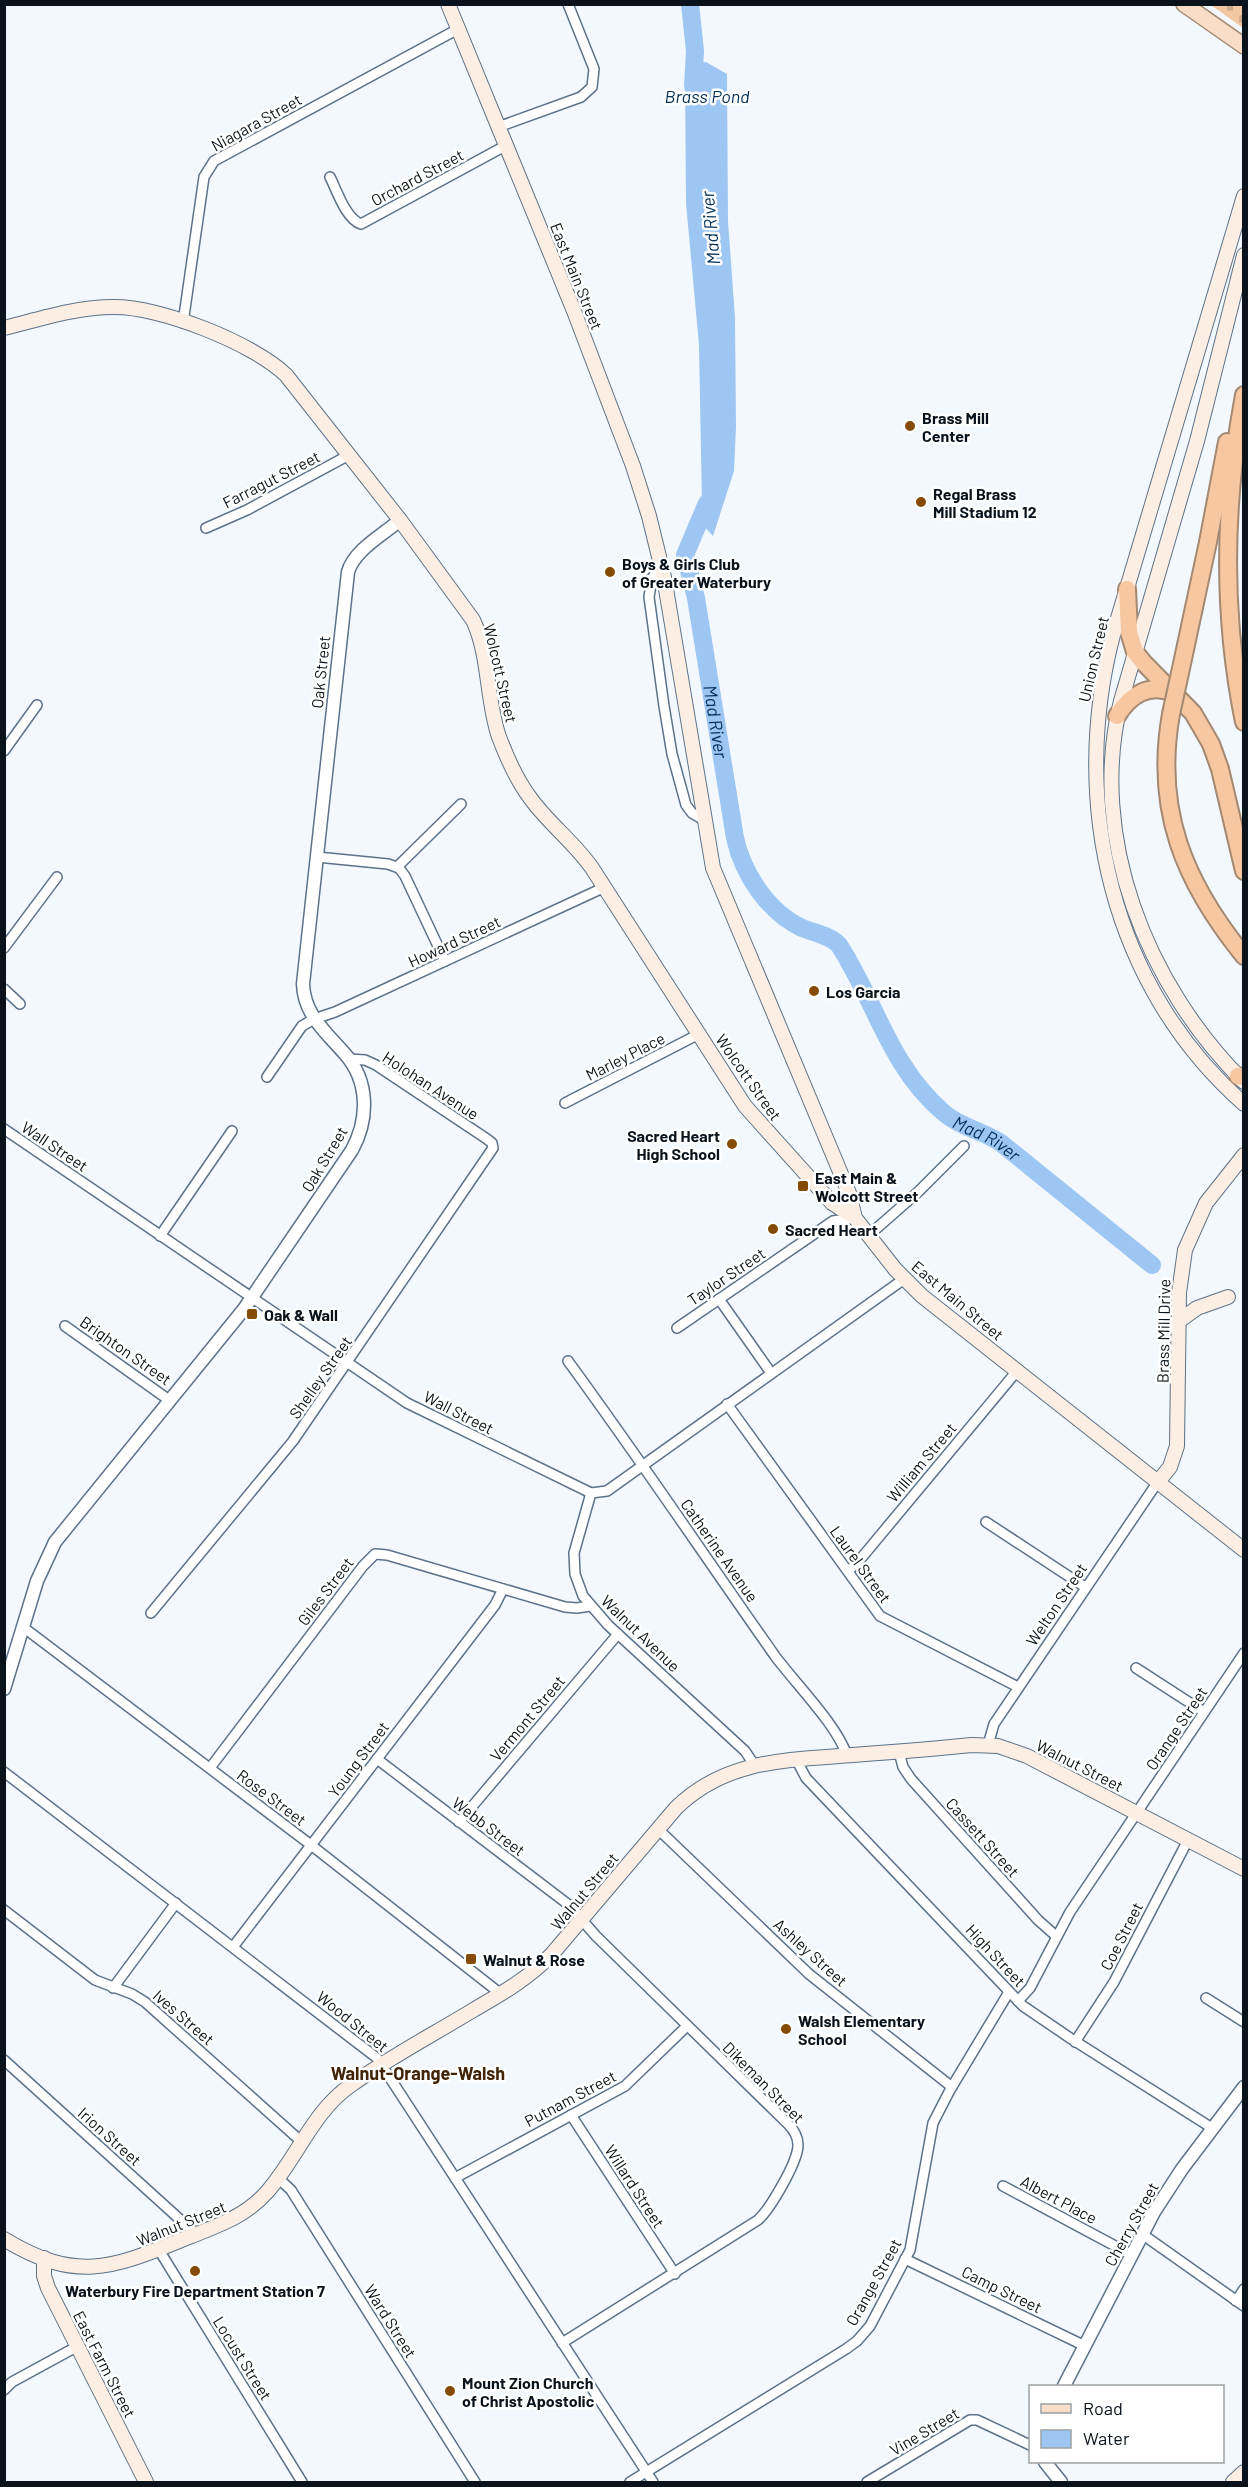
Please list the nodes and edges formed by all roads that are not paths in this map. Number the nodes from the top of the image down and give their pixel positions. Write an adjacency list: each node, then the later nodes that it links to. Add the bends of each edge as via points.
1 (448, 4): 4 (main road, East Main Street)
2 (568, 4): 6 (street, via 594,69 592,87 581,97)
3 (1184, 4): 5 (main road)
4 (458, 29): 6 (main road, East Main Street); 11 (street, Niagara Street, via 214,161 204,177)
5 (1243, 46)
6 (498, 127): 7 (main road, East Main Street)
7 (505, 146): 8 (street, Orchard Street, via 361,224 348,211); 18 (main road, East Main Street, via 621,435 646,506)
8 (330, 177)
9 (1244, 196): 19 (main road, Union Street)
10 (1244, 255): 20 (main road, via 1197,441)
11 (183, 323): 12 (main road, Wolcott Street, via 142,310 114,307 86,309); 15 (main road, Wolcott Street, via 240,345 272,363)
12 (4, 328)
13 (1244, 394): 14 (highway)
14 (1239, 424): 24 (highway, via 1230,508 1228,582 1233,654); 36 (highway, bridge, via 1224,449 1171,714 1166,771 1168,802 1186,866 1200,896)
15 (349, 455): 16 (main road, Wolcott Street); 17 (street, Farragut Street)
16 (400, 520): 28 (street, Oak Street, via 358,554 348,572); 32 (main road, Wolcott Street, via 476,626 497,729 525,791 584,855)
17 (206, 528)
18 (661, 566): 27 (main road, East Main Street); 27 (street, via 652,578 649,597 672,754 686,806)
19 (1127, 589): 20 (highway, via 1129,632); 34 (main road, Union Street, via 1104,675 1095,759 1101,842)
20 (1135, 652): 21 (highway); 23 (main road)
21 (1177, 695): 23 (highway, via 1161,689 1141,692 1130,698); 30 (highway, via 1198,720 1214,751)
22 (37, 705): 25 (street)
23 (1117, 716): 33 (main road, via 1111,767 1113,816)
24 (1244, 722)
25 (4, 751)
26 (460, 804): 29 (street)
27 (704, 820): 52 (main road, East Main Street, via 718,883 849,1193)
28 (317, 857): 29 (street); 40 (street, Oak Street, via 303,984)
29 (397, 867): 37 (street, via 405,876)
30 (1244, 871)
31 (57, 877): 35 (street)
32 (605, 887): 37 (street, Howard Street); 41 (main road, Wolcott Street)
33 (1136, 914): 34 (main road); 44 (main road, via 1180,1004)
34 (1121, 919): 46 (main road, Union Street, via 1144,972 1173,1023 1208,1068)
35 (4, 948)
36 (1244, 956)
37 (445, 961): 40 (street, Howard Street)
38 (4, 989): 39 (street)
39 (20, 1004)
40 (314, 1019): 42 (street, Oak Street); 43 (street, via 297,1032)
41 (699, 1034): 45 (street, Marley Place); 52 (main road, Wolcott Street, via 752,1114 831,1203)
42 (350, 1059): 49 (street, Holohan Avenue, via 376,1065); 57 (street, Oak Street, via 363,1093 359,1135)
43 (267, 1077)
44 (1242, 1078)
45 (565, 1103)
46 (1244, 1104)
47 (4, 1129): 54 (street, Wall Street)
48 (232, 1131): 54 (street)
49 (493, 1145): 63 (street, Shelley Street)
50 (964, 1146): 53 (street)
51 (1244, 1155): 59 (main road, Brass Mill Drive, via 1206,1203 1188,1240 1181,1270)
52 (855, 1218): 53 (main road, East Main Street); 58 (street, Taylor Street, via 832,1221)
53 (869, 1235): 55 (main road, East Main Street)
54 (160, 1236): 57 (street, Wall Street)
55 (904, 1279): 64 (main road, East Main Street); 65 (street)
56 (1228, 1297): 59 (main road, via 1197,1308)
57 (252, 1298): 63 (street, Wall Street); 66 (street, Oak Street)
58 (719, 1299): 61 (street, Taylor Street); 65 (street)
59 (1179, 1321): 69 (main road, Brass Mill Drive, via 1177,1446 1170,1467)
60 (65, 1326): 66 (street, Brighton Street)
61 (677, 1328)
62 (568, 1361): 68 (street, Catherine Avenue)
63 (348, 1363): 70 (street, Wall Street, via 407,1403); 77 (street, Shelley Street, via 293,1441)
64 (1017, 1371): 69 (main road, East Main Street); 73 (street, William Street)
65 (771, 1373): 67 (street)
66 (169, 1400): 78 (street, Oak Street, via 55,1542 40,1572)
67 (727, 1404): 68 (street); 73 (street, Laurel Street)
68 (643, 1465): 70 (street, via 607,1491); 87 (street, Catherine Avenue, via 777,1658 840,1738)
69 (1157, 1483): 72 (main road, East Main Street); 74 (street, Welton Street)
70 (591, 1493): 76 (street, Walnut Avenue, via 574,1558 579,1588)
71 (986, 1522): 74 (street)
72 (1244, 1550)
73 (848, 1571): 82 (street, Laurel Street, via 884,1618)
74 (1085, 1587): 82 (street, Welton Street)
75 (503, 1589): 76 (street, Giles Street, via 565,1607); 88 (street, Young Street, via 495,1605); 91 (street, Giles Street, via 375,1554)
76 (590, 1606): 79 (street, Walnut Avenue)
77 (151, 1613)
78 (23, 1627): 83 (street, Oak Street); 91 (street, Rose Street)
79 (618, 1634): 90 (street, Walnut Avenue, via 745,1750); 94 (street, Vermont Street)
80 (1244, 1653): 84 (street, Orange Street)
81 (1136, 1668): 84 (street)
82 (1018, 1687): 85 (street, Welton Street, via 994,1724)
83 (4, 1689)
84 (1204, 1712): 93 (street, Orange Street)
85 (988, 1745): 86 (main road, Walnut Street); 93 (main road, Walnut Street, via 1026,1756)
86 (898, 1752): 87 (main road, Walnut Street); 102 (street, Cassett Street, via 911,1779)
87 (847, 1756): 89 (main road, Walnut Street)
88 (377, 1759): 94 (street, Webb Street); 97 (street, Young Street)
89 (796, 1759): 90 (main road, Walnut Street); 105 (street, High Street, via 806,1778)
90 (755, 1766): 95 (main road, Walnut Street, via 723,1775 700,1787)
91 (210, 1768): 97 (street, Rose Street)
92 (4, 1772): 99 (street, Wood Street)
93 (1136, 1813): 96 (main road, Walnut Street); 102 (street, Orange Street)
94 (459, 1822): 101 (street, Webb Street, via 569,1905)
95 (658, 1829): 101 (main road, Walnut Street); 114 (street, Ashley Street, via 809,1974)
96 (1188, 1840): 98 (main road, Walnut Street); 111 (street, Coe Street, via 1114,1982)
97 (311, 1845): 103 (street, Young Street); 106 (street, Rose Street)
98 (1244, 1869)
99 (176, 1903): 103 (street, Wood Street); 104 (street)
100 (4, 1910): 104 (street, Ives Street, via 95,1980)
101 (581, 1919): 106 (main road, Walnut Street, via 542,1964); 110 (street, Dikeman Street)
102 (1056, 1936): 108 (street, Orange Street, via 1030,1988)
103 (233, 1947): 113 (street, Wood Street, via 358,2042)
104 (113, 1988): 118 (street, Ives Street, via 145,2002)
105 (1009, 1992): 108 (street, High Street); 114 (street, Orange Street)
106 (501, 1994): 113 (main road, Walnut Street)
107 (1206, 1998): 109 (street)
108 (1018, 2001): 111 (street, High Street)
109 (1244, 2022)
110 (687, 2026): 116 (street, Putnam Street, via 632,2081); 129 (street, Dikeman Street, via 788,2124 798,2146 767,2212)
111 (1075, 2042): 117 (street, High Street)
112 (4, 2060): 122 (street, Irion Street)
113 (382, 2065): 118 (main road, Walnut Street, via 330,2102); 120 (street, Wood Street)
114 (952, 2087): 128 (street, Orange Street, via 931,2129 913,2239)
115 (1244, 2087): 117 (street, Cherry Street)
116 (571, 2115): 120 (street, Putnam Street); 129 (street, Willard Street)
117 (1212, 2128): 123 (street, Cherry Street, via 1166,2192)
118 (303, 2143): 119 (main road, Walnut Street)
119 (278, 2178): 122 (main road, Walnut Street, via 241,2215); 143 (street, Ward Street, via 291,2190)
120 (455, 2178): 132 (street, Wood Street)
121 (1003, 2186): 126 (street, Albert Place)
122 (196, 2234): 125 (main road, Walnut Street)
123 (1142, 2234): 126 (street, Cherry Street); 131 (street)
124 (4, 2239): 127 (main road, Walnut Street)
125 (159, 2250): 127 (main road, Walnut Street, via 104,2266 69,2265); 142 (street, Locust Street)
126 (1132, 2255): 134 (street, Cherry Street)
127 (44, 2258): 133 (main road, East Farm Street, via 48,2288)
128 (905, 2259): 134 (street, Camp Street); 139 (street, Orange Street, via 870,2326 852,2345)
129 (675, 2274): 132 (street, Dikeman Street)
130 (1244, 2289): 131 (street)
131 (1240, 2303)
132 (562, 2343): 139 (street, Wood Street)
133 (78, 2346): 136 (street); 141 (main road, East Farm Street)
134 (1085, 2346): 135 (street, Cherry Street)
135 (1065, 2385)
136 (4, 2390)
137 (1029, 2445): 146 (street, Vine Street, via 970,2420)
138 (1047, 2463): 147 (street)
139 (646, 2472): 144 (street, Orange Street); 145 (street)
140 (1244, 2472): 148 (main road)
141 (146, 2482)
142 (302, 2482)
143 (475, 2482)
144 (630, 2482)
145 (653, 2482)
146 (867, 2482)
147 (1061, 2482)
148 (1233, 2482)

